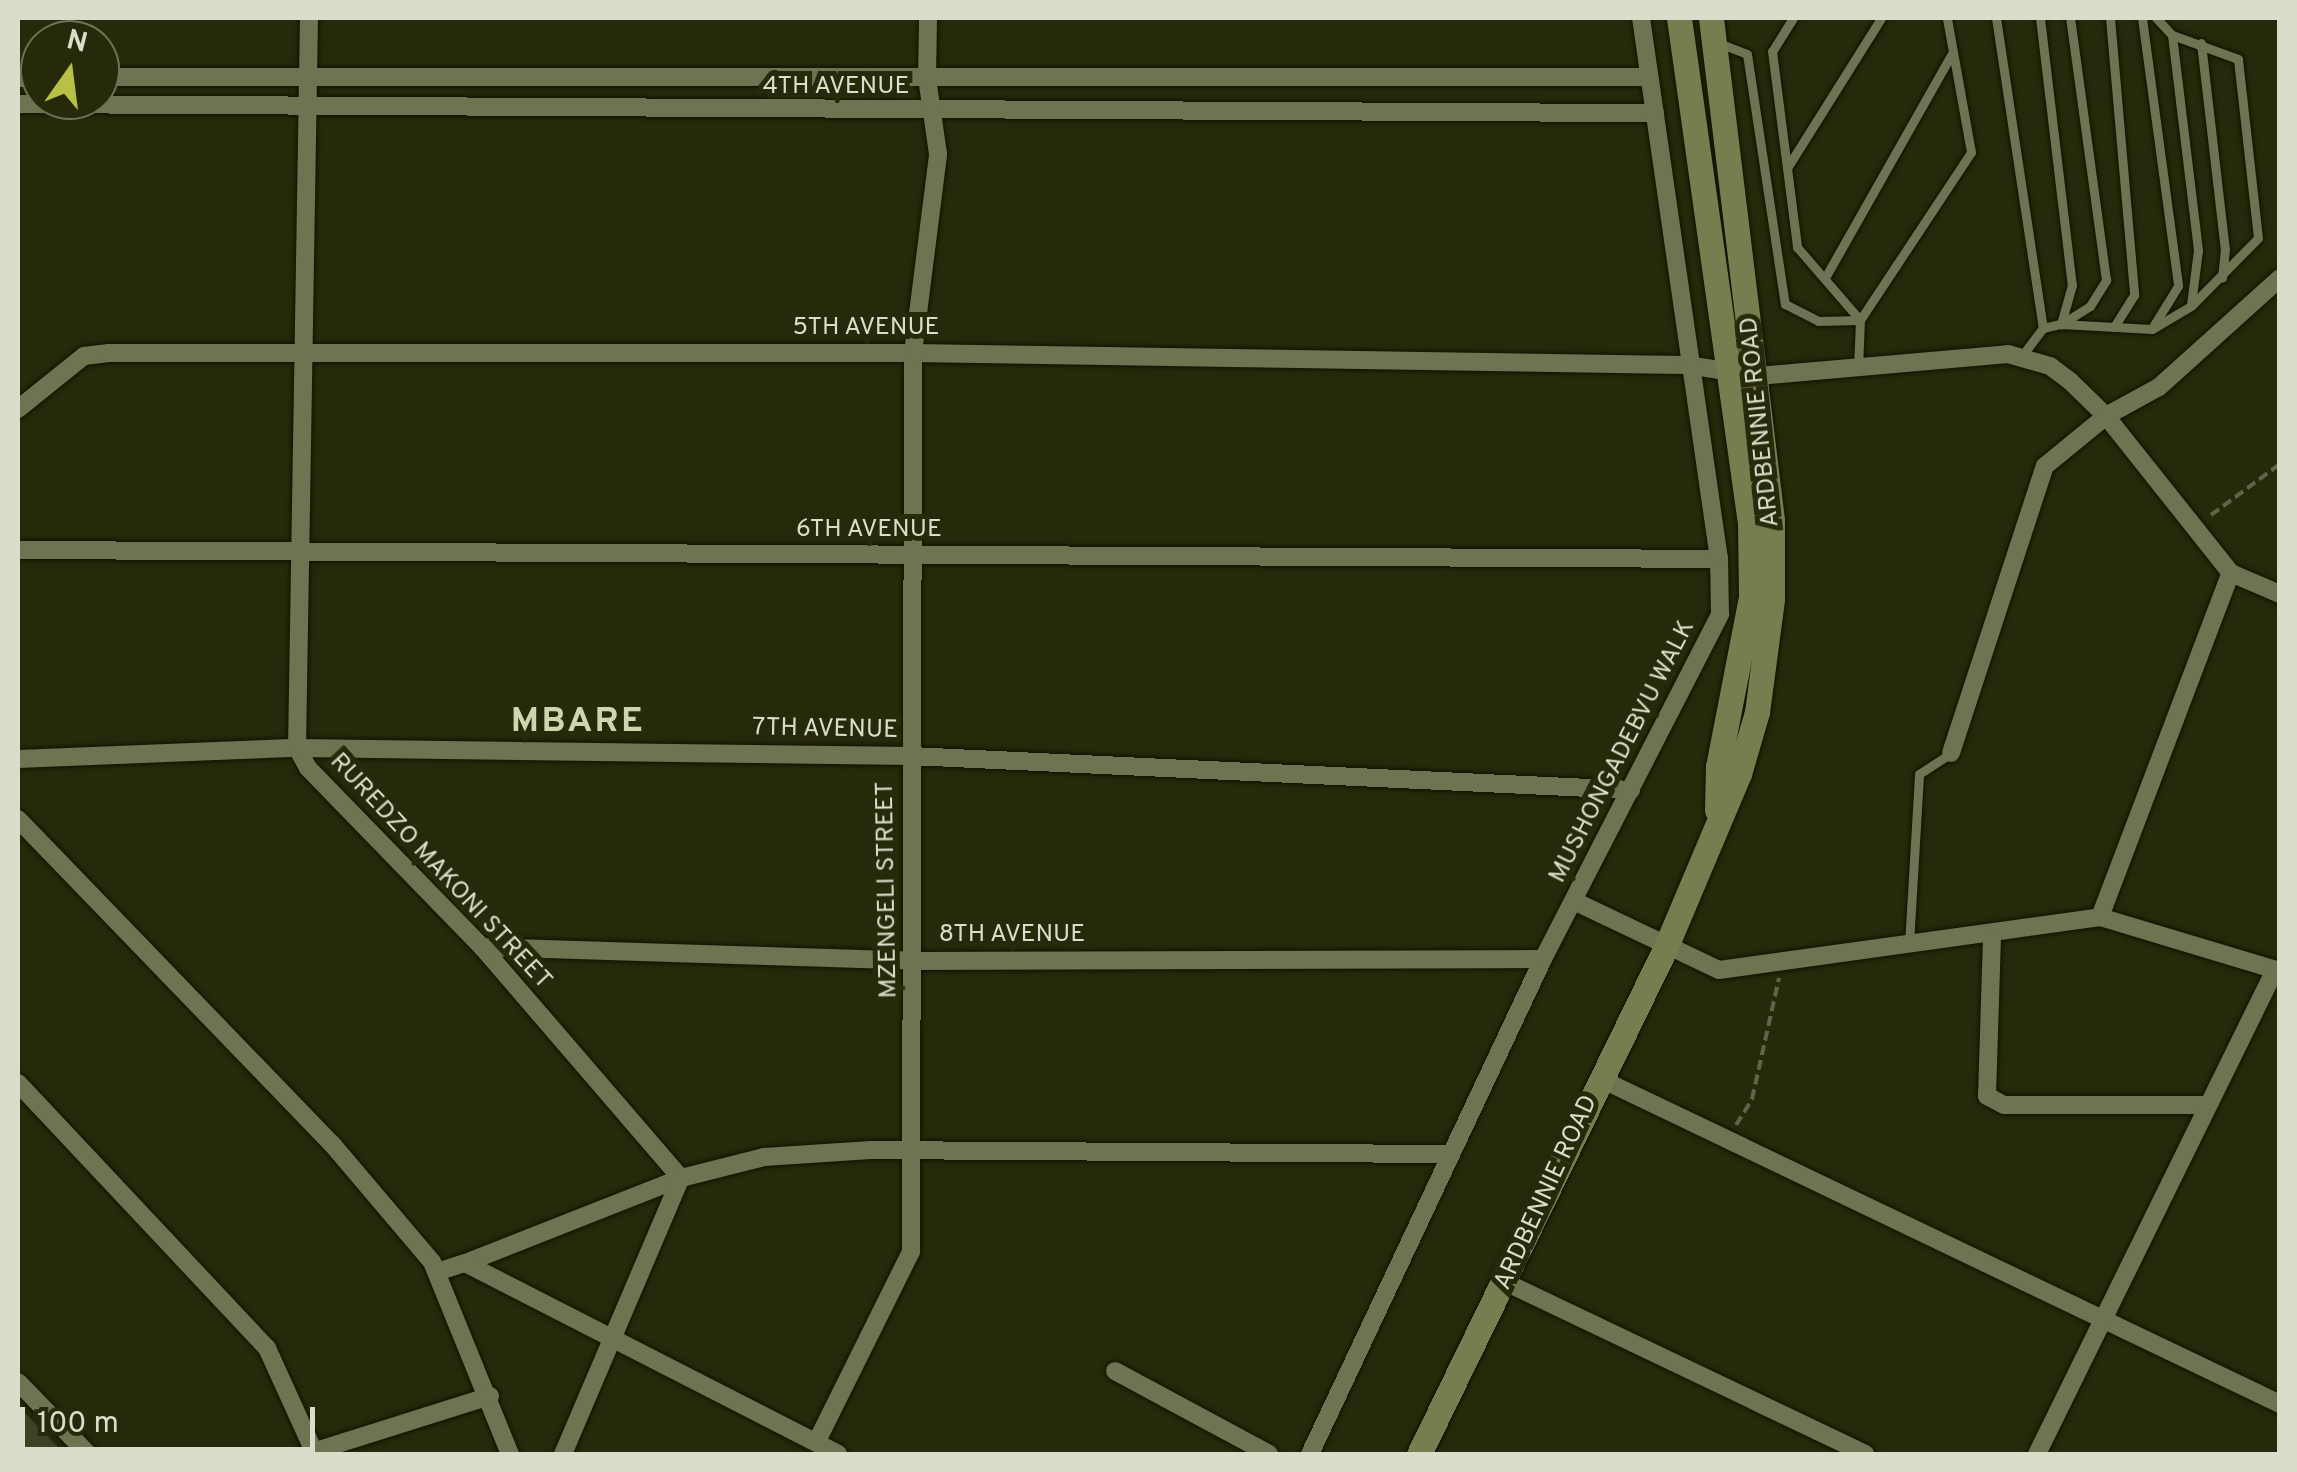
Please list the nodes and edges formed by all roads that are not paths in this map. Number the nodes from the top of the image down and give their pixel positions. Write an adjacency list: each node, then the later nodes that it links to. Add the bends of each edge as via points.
1 (308, 18): 18 (street, RUREDZO MAKONI STREET)
2 (928, 18): 21 (street, MZENGELI STREET)
3 (1642, 18): 20 (street, MUSHONGADEBVU WALK)
4 (1680, 18): 43 (main road, ARDBENNIE ROAD)
5 (1793, 18): 28 (lane, via 1772,51)
6 (1881, 18): 28 (lane)
7 (1946, 18): 17 (lane)
8 (1996, 18): 36 (lane)
9 (2040, 18): 34 (lane, via 2072,284)
10 (2070, 18): 34 (lane, via 2106,280 2090,306)
11 (2110, 18): 35 (lane, via 2134,295)
12 (2142, 18): 37 (lane, via 2178,286)
13 (2156, 18): 15 (lane)
14 (1712, 29): 33 (lane, via 1746,54 1785,304 1818,322); 43 (main road, ARDBENNIE ROAD)
15 (2172, 35): 16 (lane); 32 (lane, via 2198,250)
16 (2202, 43): 30 (lane, via 2225,249); 30 (lane, via 2238,59 2258,238)
17 (1952, 55): 29 (lane); 33 (lane, via 1971,152)
18 (309, 75): 19 (street, 4TH AVENUE); 21 (street, 4TH AVENUE); 24 (street, RUREDZO MAKONI STREET)
19 (120, 77)
20 (1650, 77): 22 (street, 4TH AVENUE); 27 (street, MUSHONGADEBVU WALK)
21 (927, 78): 22 (street, 4TH AVENUE); 25 (street, MZENGELI STREET)
22 (1574, 81): 26 (street)
23 (18, 104): 24 (street, 4TH AVENUE)
24 (308, 108): 25 (street, 4TH AVENUE); 39 (street, RUREDZO MAKONI STREET)
25 (932, 112): 26 (street, 4TH AVENUE); 38 (street, MZENGELI STREET, via 937,165)
26 (1574, 113): 27 (street, 4TH AVENUE)
27 (1655, 113): 41 (street, MUSHONGADEBVU WALK)
28 (1787, 170): 29 (lane, via 1797,247)
29 (1826, 276): 33 (lane)
30 (2222, 278): 32 (lane)
31 (2280, 278): 45 (street, via 2160,387)
32 (2191, 306): 37 (lane)
33 (1860, 320): 42 (lane)
34 (2061, 324): 35 (lane); 36 (lane)
35 (2114, 327): 37 (lane)
36 (2043, 328): 40 (lane)
37 (2152, 329)
38 (913, 353): 39 (street, 5TH AVENUE); 41 (street, 5TH AVENUE); 48 (street, MZENGELI STREET)
39 (308, 354): 44 (street, 5TH AVENUE, via 84,356); 47 (street, RUREDZO MAKONI STREET)
40 (2021, 357): 42 (street, 5TH AVENUE, via 1993,354); 45 (street, via 2050,366)
41 (1687, 365): 43 (street, 5TH AVENUE); 49 (street, MUSHONGADEBVU WALK)
42 (1858, 370): 43 (street, 5TH AVENUE)
43 (1745, 375): 63 (main road, ARDBENNIE ROAD, via 1772,520 1768,643 1740,774)
44 (18, 408)
45 (2106, 416): 50 (street); 53 (street, via 2045,466)
46 (18, 550): 47 (street, 6TH AVENUE)
47 (300, 552): 48 (street, 6TH AVENUE); 52 (street, RUREDZO MAKONI STREET)
48 (909, 556): 49 (street, 6TH AVENUE); 54 (street, MZENGELI STREET)
49 (1719, 558): 56 (street, MUSHONGADEBVU WALK, via 1720,614)
50 (2230, 573): 51 (street); 59 (street)
51 (2280, 594)
52 (297, 748): 54 (street, 7TH AVENUE); 55 (street, 7TH AVENUE); 61 (street, RUREDZO MAKONI STREET, via 308,768)
53 (1951, 753): 62 (lane, via 1919,774)
54 (911, 756): 56 (street, 7TH AVENUE); 65 (street, MZENGELI STREET)
55 (18, 760)
56 (1631, 790): 58 (street, MUSHONGADEBVU WALK)
57 (18, 819): 74 (street, via 332,1144)
58 (1576, 902): 63 (street); 64 (street, MUSHONGADEBVU WALK)
59 (2100, 918): 60 (street); 66 (street)
60 (1992, 936): 62 (street); 69 (street, via 1987,1096 2004,1104)
61 (482, 947): 65 (street, 8TH AVENUE); 72 (street, RUREDZO MAKONI STREET)
62 (1909, 947): 63 (street, via 1719,970)
63 (1666, 949): 67 (main road, ARDBENNIE ROAD)
64 (1542, 959): 65 (street, 8TH AVENUE); 71 (street, MUSHONGADEBVU WALK)
65 (916, 961): 70 (street, MZENGELI STREET)
66 (2277, 971): 69 (street)
67 (1601, 1079): 75 (main road, ARDBENNIE ROAD); 76 (street)
68 (18, 1083): 84 (street, via 267,1348)
69 (2208, 1105): 76 (street)
70 (911, 1149): 71 (street); 72 (street, via 764,1156); 82 (street, MZENGELI STREET, via 909,1262)
71 (1451, 1154): 89 (street, MUSHONGADEBVU WALK)
72 (681, 1178): 73 (street); 77 (street)
73 (465, 1263): 74 (street); 77 (street)
74 (438, 1272): 80 (street)
75 (1505, 1282): 90 (main road, ARDBENNIE ROAD); 91 (street)
76 (2103, 1318): 81 (street); 92 (street)
77 (615, 1339): 82 (street); 86 (street)
78 (1115, 1371): 88 (street)
79 (18, 1382): 83 (street)
80 (490, 1396): 84 (street); 85 (street)
81 (2280, 1404)
82 (816, 1441): 87 (street)
83 (88, 1454)
84 (312, 1454)
85 (510, 1454)
86 (563, 1454)
87 (838, 1454)
88 (1269, 1454)
89 (1310, 1454)
90 (1419, 1454)
91 (1865, 1454)
92 (2037, 1454)

